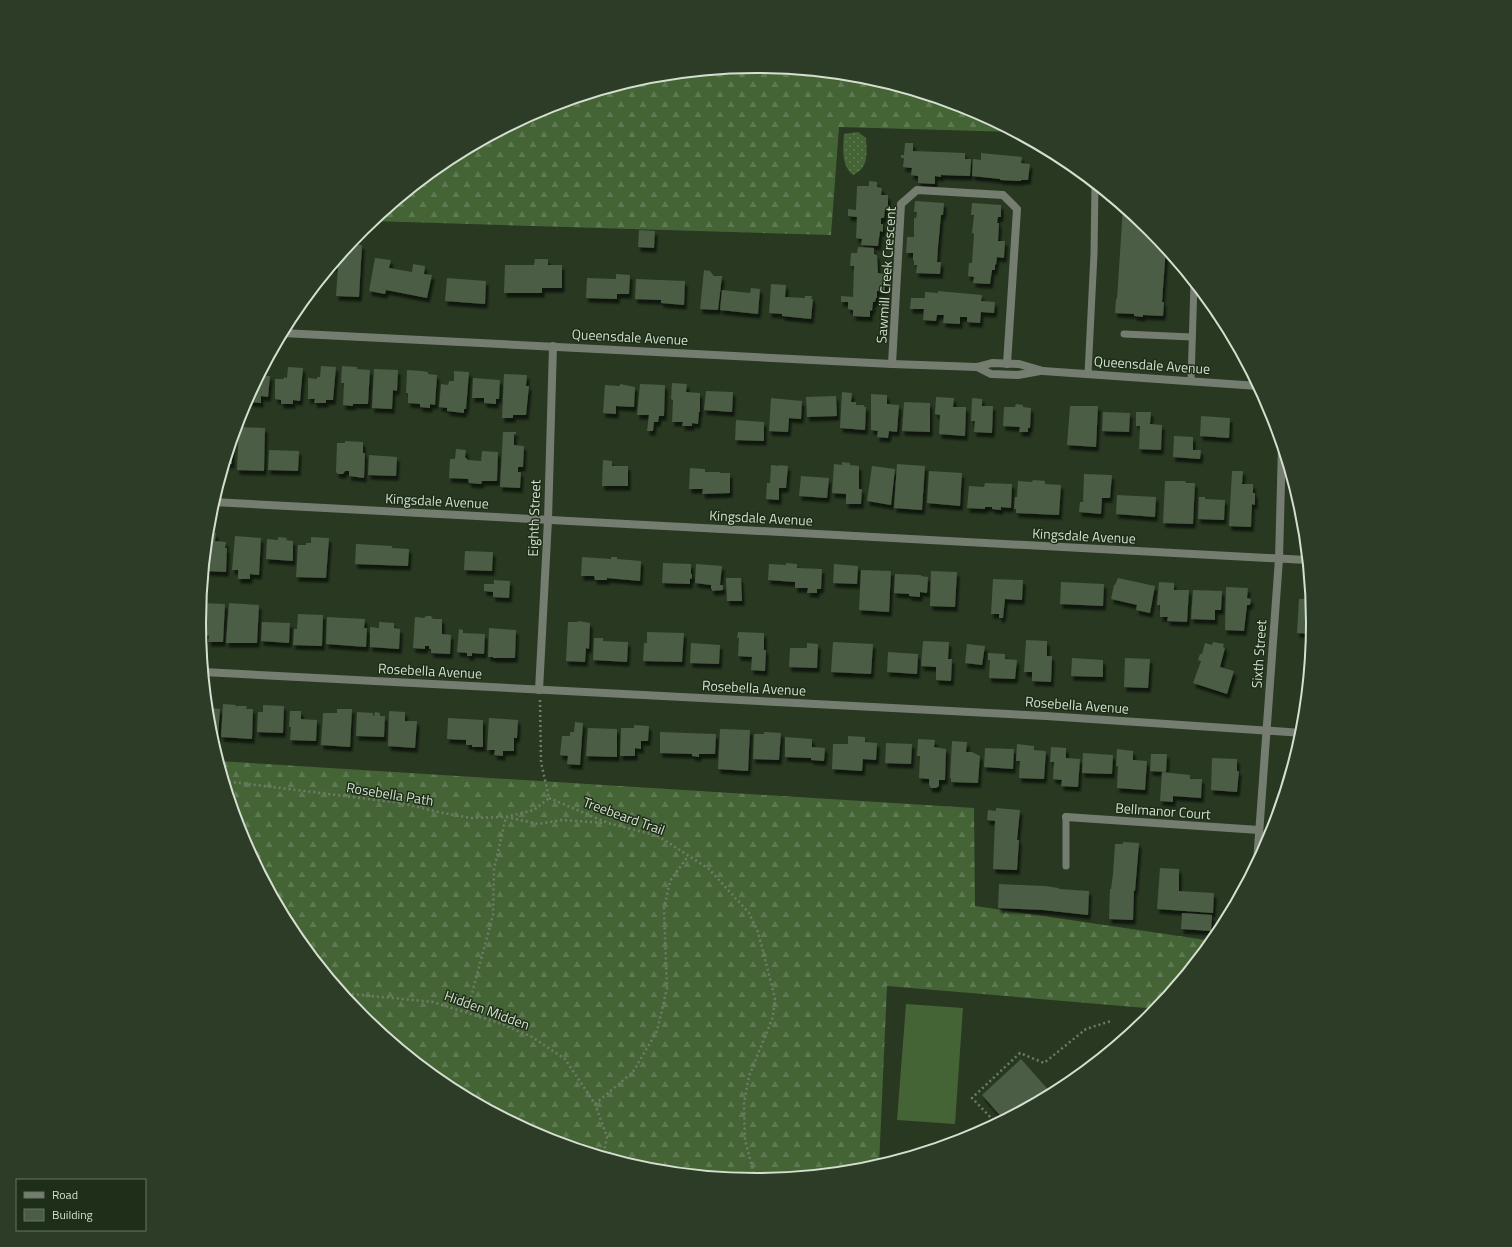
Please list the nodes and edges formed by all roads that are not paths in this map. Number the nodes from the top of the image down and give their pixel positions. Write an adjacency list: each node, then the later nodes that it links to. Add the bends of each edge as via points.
1 (1096, 191): 11 (lane)
2 (1194, 289): 5 (lane)
3 (288, 333): 6 (street, Queensdale Avenue)
4 (1124, 334): 5 (lane)
5 (1192, 337): 12 (lane)
6 (554, 346): 7 (street, Queensdale Avenue); 16 (street, Eighth Street)
7 (892, 364): 8 (street, Sawmill Creek Crescent, via 901,204 917,190 1003,195 1017,209); 9 (street, Queensdale Avenue)
8 (1007, 364): 9 (street, Queensdale Avenue, via 992,363); 10 (street, Queensdale Avenue, via 1018,364)
9 (977, 367): 10 (street, Queensdale Avenue, via 991,374 1018,375)
10 (1043, 371): 11 (street, Queensdale Avenue)
11 (1088, 374): 12 (street, Queensdale Avenue)
12 (1191, 381): 13 (street, Queensdale Avenue)
13 (1253, 386)
14 (1282, 461): 17 (street, Sixth Street)
15 (219, 502): 16 (street, Kingsdale Avenue)
16 (548, 520): 17 (street, Kingsdale Avenue); 20 (street, Eighth Street)
17 (1279, 559): 18 (street, Kingsdale Avenue); 21 (street, Sixth Street)
18 (1303, 560)
19 (208, 672): 20 (street, Rosebella Avenue)
20 (539, 690): 21 (street, Rosebella Avenue, via 1046,716)
21 (1267, 731): 22 (street, Rosebella Avenue); 24 (street, Sixth Street)
22 (1296, 733)
23 (1066, 817): 24 (street, Bellmanor Court); 26 (lane)
24 (1259, 830): 25 (street, Sixth Street)
25 (1258, 850)
26 (1066, 866)

